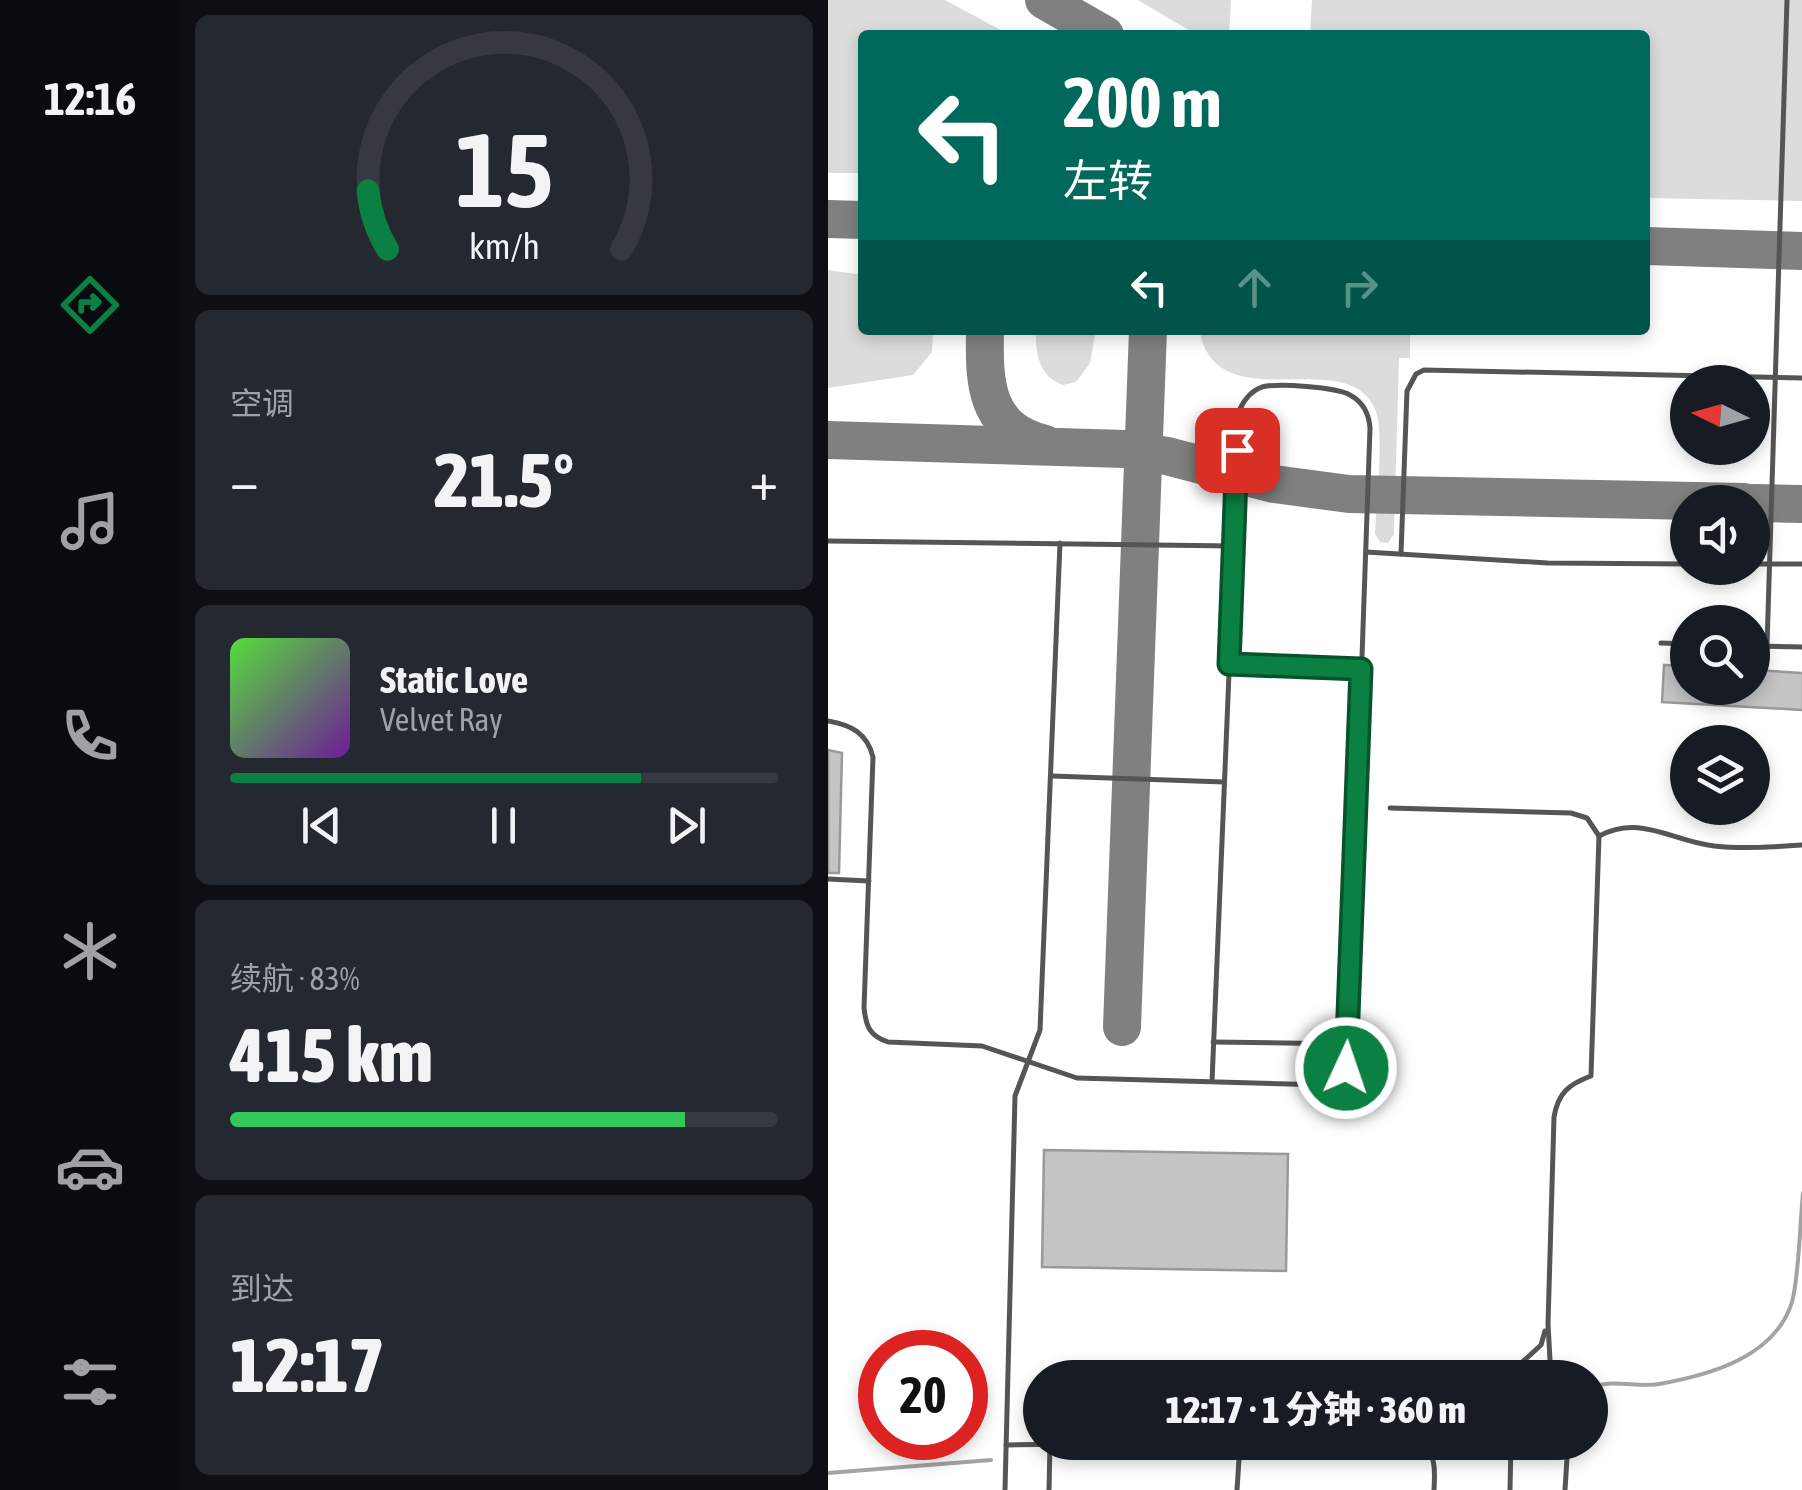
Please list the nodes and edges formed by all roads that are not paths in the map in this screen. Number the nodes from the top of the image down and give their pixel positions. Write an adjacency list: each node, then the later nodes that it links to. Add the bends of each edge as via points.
1 (1787, 0): 2 (lane)
2 (1775, 378): 3 (lane); 4 (lane); 9 (lane, via 1424,370 1407,391)
3 (1802, 378)
4 (1770, 511)
5 (828, 540): 6 (lane)
6 (1060, 543): 7 (lane); 20 (lane)
7 (1234, 546): 8 (lane, via 1240,409 1250,393 1274,385 1347,393 1366,410); 17 (lane)
8 (1366, 552): 9 (lane); 18 (lane)
9 (1401, 554): 10 (lane)
10 (1670, 564)
11 (1770, 564): 12 (lane)
12 (1802, 564)
13 (1661, 643): 14 (lane)
14 (1670, 643)
15 (1770, 646): 16 (lane)
16 (1802, 647)
17 (1229, 664): 18 (lane); 21 (lane)
18 (1361, 669): 28 (lane)
19 (828, 721): 26 (lane, via 854,728 870,746)
20 (1051, 776): 21 (lane); 29 (lane, via 1040,1030)
21 (1224, 782): 27 (lane)
22 (1390, 808): 23 (lane, via 1571,814 1587,818)
23 (1599, 836): 24 (lane, via 1636,826 1713,846); 31 (lane, via 1591,1076 1556,1102)
24 (1802, 845)
25 (828, 879): 26 (lane)
26 (869, 880): 29 (lane, via 868,1029 888,1042 982,1046)
27 (1213, 1042): 28 (lane); 30 (lane)
28 (1348, 1044): 30 (lane, via 1346,1068 1336,1082)
29 (1028, 1062): 30 (lane, via 1077,1078); 34 (lane, via 1015,1096)
30 (1212, 1082)
31 (1548, 1324): 32 (lane, via 1541,1345); 33 (lane)
32 (1525, 1360)
33 (1550, 1360)
34 (1006, 1445): 35 (lane); 42 (lane)
35 (1023, 1445)
36 (1050, 1460): 43 (lane)
37 (1241, 1460): 44 (lane)
38 (1434, 1460): 45 (lane)
39 (1511, 1460): 41 (lane)
40 (1567, 1460): 46 (lane)
41 (1509, 1489)
42 (1005, 1490)
43 (1049, 1490)
44 (1238, 1490)
45 (1434, 1490)
46 (1565, 1490)

